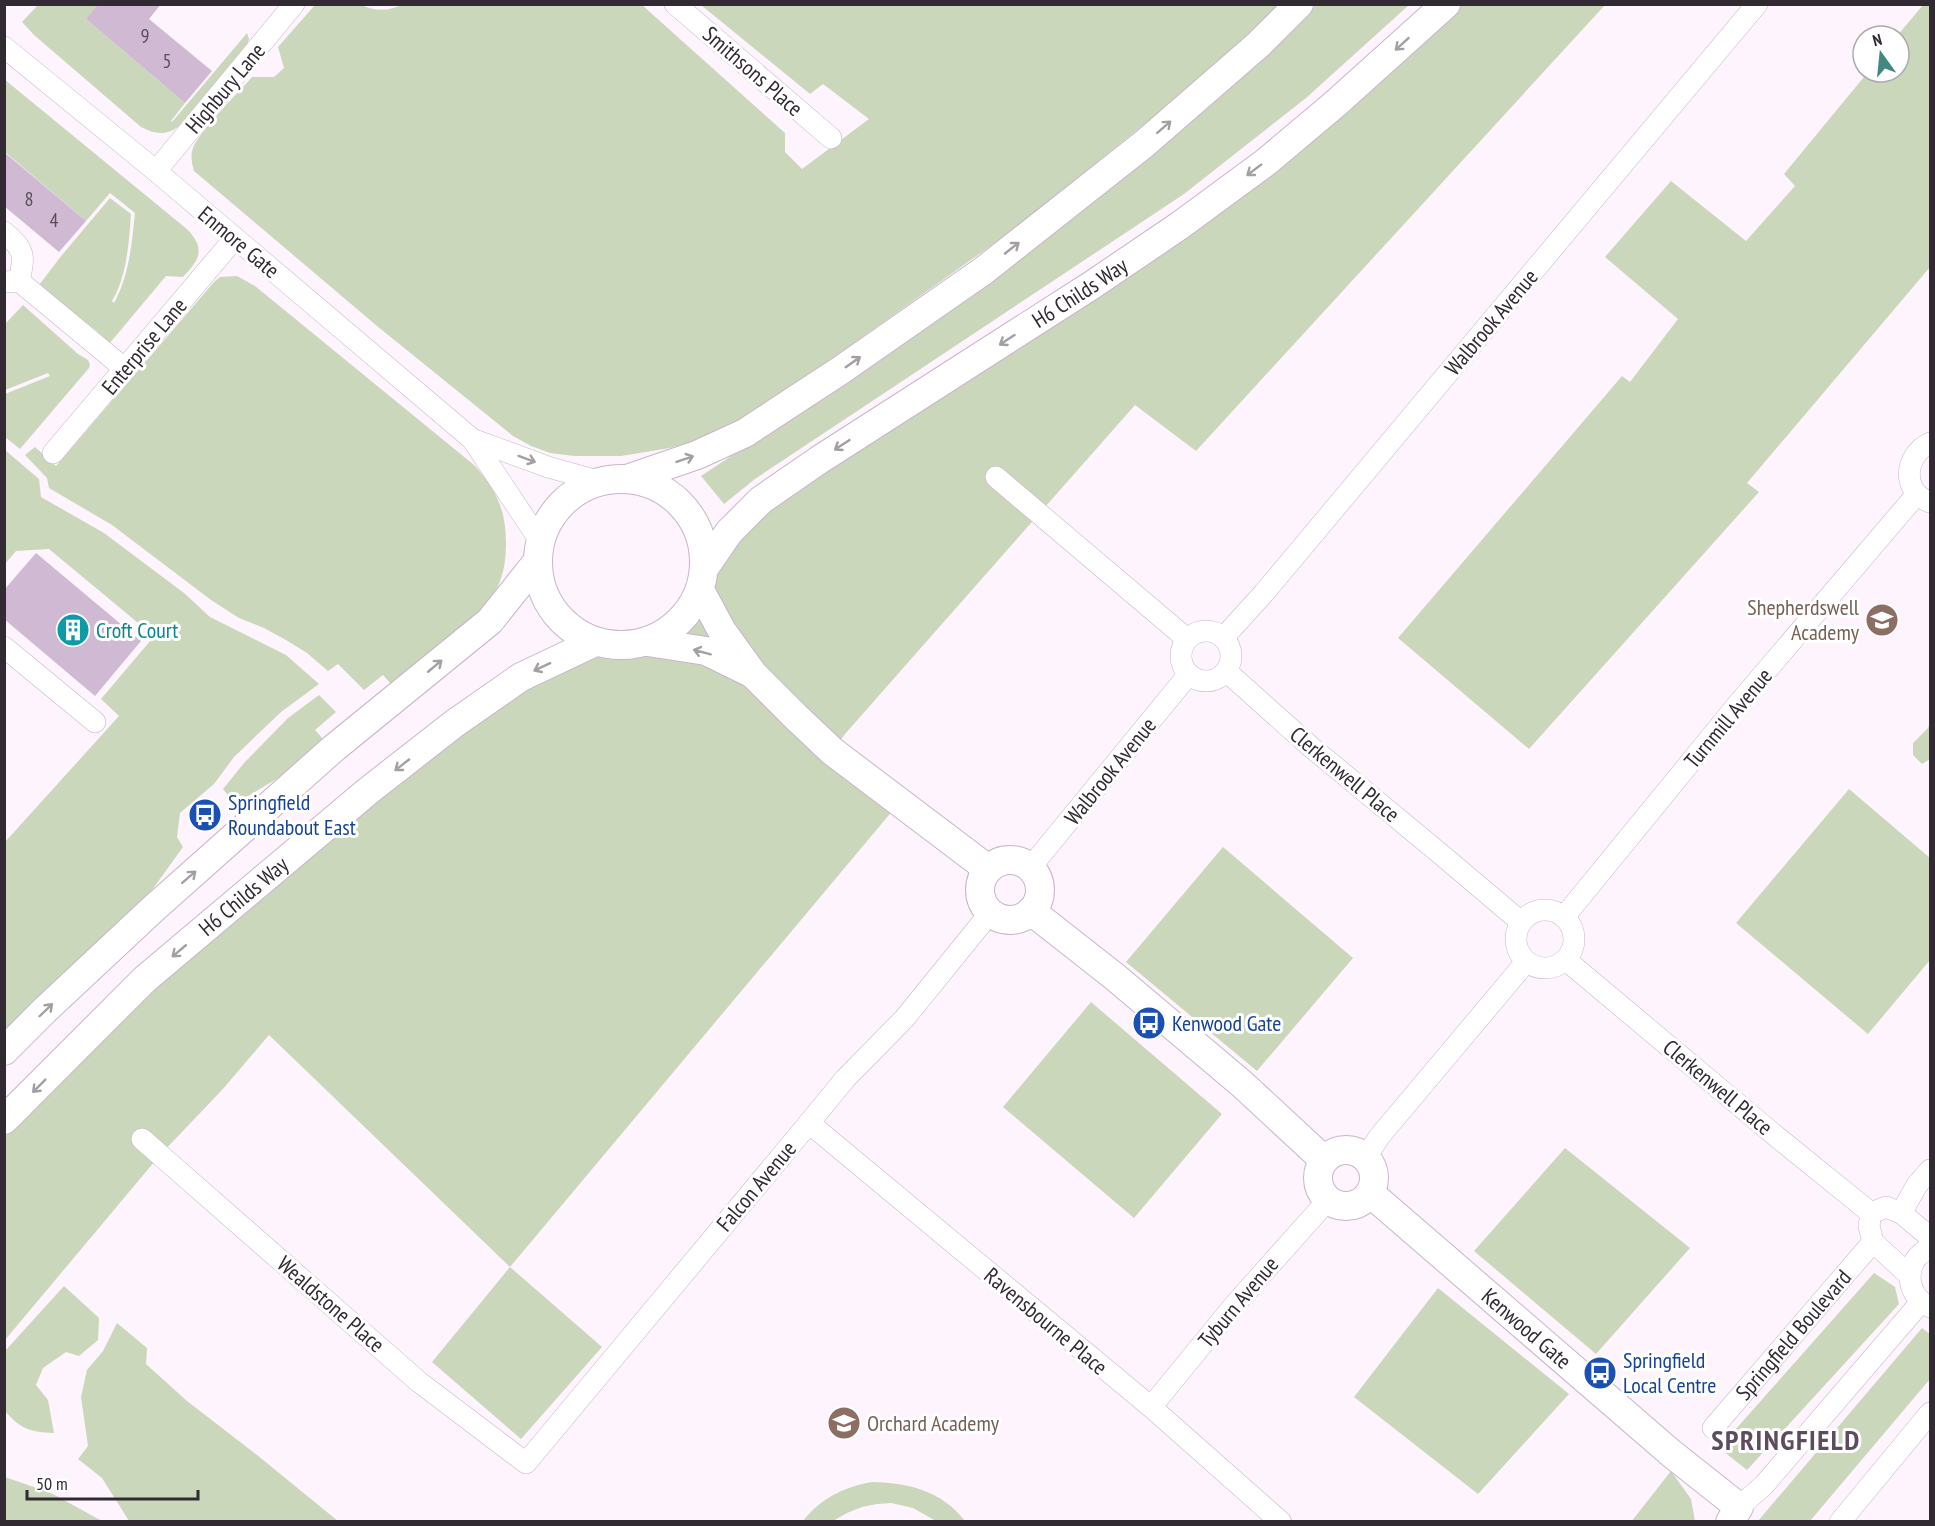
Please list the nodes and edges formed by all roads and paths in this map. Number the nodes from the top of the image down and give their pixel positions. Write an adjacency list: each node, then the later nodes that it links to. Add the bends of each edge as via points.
1 (294, 4): 8 (street, Highbury Lane)
2 (675, 4): 7 (street, Smithsons Place)
3 (1299, 4): 17 (street, one-way to 3, via 745,433 973,278 1144,144)
4 (1446, 4): 21 (street, H6 Childs Way, one-way to 21, via 1266,162 1179,226 761,500 729,532)
5 (1757, 4): 22 (street, Walbrook Avenue)
6 (4, 48): 8 (street, Enmore Gate)
7 (831, 138)
8 (156, 171): 10 (street, Enmore Gate)
9 (4, 232): 11 (street, via 19,245 24,260)
10 (235, 238): 12 (street, Enterprise Lane); 13 (street, Enmore Gate)
11 (12, 282): 12 (street)
12 (125, 369): 15 (street, Enterprise Lane)
13 (472, 439): 18 (street, Enmore Gate, one-way to 18); 20 (street, Enmore Gate)
14 (1930, 443): 19 (street, via 1917,453 1909,469 1909,478)
15 (53, 453)
16 (996, 477): 23 (street)
17 (630, 478): 18 (street); 21 (street, via 654,485 676,498 693,518 703,541)
18 (598, 481): 20 (street, via 572,494 552,514)
19 (1924, 498): 35 (street, Turnmill Avenue, via 1738,704)
20 (538, 552): 24 (street, via 541,588 553,612 572,630); 39 (street, one-way to 20, via 153,909 334,748 490,621)
21 (703, 578): 25 (street, via 690,610 671,630); 28 (street, via 722,631)
22 (1224, 637): 23 (street, via 1209,630); 27 (street, via 1231,658)
23 (1187, 639): 29 (street, via 1181,657)
24 (595, 642): 25 (street, via 622,646); 40 (street, H6 Childs Way, one-way to 40, via 521,677 368,791 145,979)
25 (648, 642): 28 (street, one-way to 25, via 706,651)
26 (4, 647): 30 (street)
27 (1226, 671): 29 (street, via 1204,681); 36 (street, Clerkenwell Place)
28 (753, 674): 32 (street, via 832,751)
29 (1189, 674): 31 (street, Walbrook Avenue)
30 (95, 722)
31 (1030, 868): 32 (street, via 1004,860); 33 (street, via 1040,885 1037,904)
32 (988, 869): 34 (street, via 979,887 983,905)
33 (1031, 911): 34 (street, via 1024,917 1006,920); 44 (street, via 1242,1084)
34 (990, 913): 41 (street, Falcon Avenue, via 904,1019)
35 (1564, 917): 36 (street, via 1556,912 1536,911); 37 (street, via 1570,924 1574,943)
36 (1521, 922): 38 (street, via 1516,930 1516,948)
37 (1566, 960): 38 (street, via 1546,969); 48 (street, Clerkenwell Place)
38 (1526, 962): 43 (street)
39 (4, 1051)
40 (4, 1120)
41 (808, 1123): 55 (street, Ravensbourne Place); 58 (street, Falcon Avenue)
42 (142, 1139): 58 (street, Wealdstone Place, via 419,1382)
43 (1365, 1156): 44 (street, via 1344,1149); 46 (street, via 1375,1178)
44 (1324, 1160): 47 (street, via 1318,1185)
45 (1930, 1170): 49 (street)
46 (1370, 1193): 47 (street, via 1355,1205); 59 (street, Kenwood Gate, via 1672,1454)
47 (1328, 1200): 55 (street, Tyburn Avenue)
48 (1871, 1213): 49 (street, via 1886,1207); 51 (street, via 1869,1226)
49 (1901, 1213): 50 (street)
50 (1930, 1237)
51 (1874, 1242): 53 (street); 57 (street, Springfield Boulevard)
52 (1930, 1248): 53 (street, via 1917,1257)
53 (1910, 1275): 54 (street, via 1914,1294)
54 (1926, 1305): 59 (street)
55 (1151, 1407): 60 (street, Ravensbourne Place)
56 (1930, 1413): 61 (street)
57 (1713, 1428)
58 (526, 1463)
59 (1735, 1514)
60 (1281, 1521)
61 (1840, 1521)

